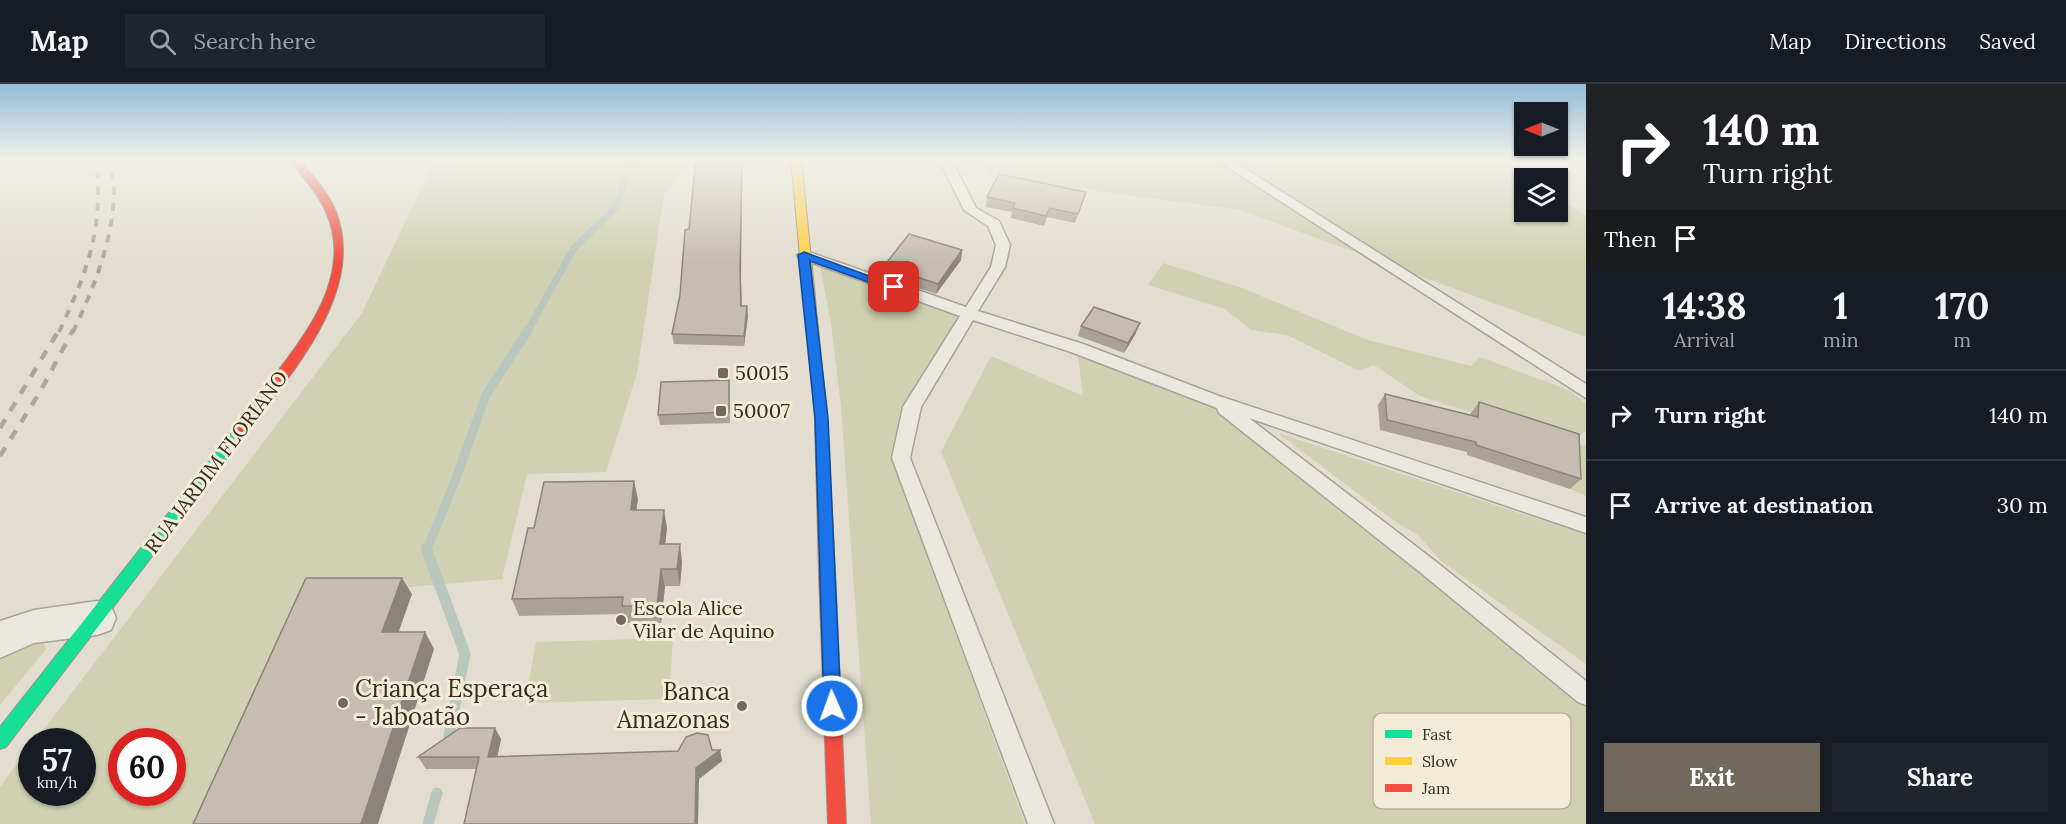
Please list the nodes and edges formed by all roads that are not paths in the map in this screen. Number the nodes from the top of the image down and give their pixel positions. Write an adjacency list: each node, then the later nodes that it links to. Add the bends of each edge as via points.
1 (321, 194): 10 (main road, RUA JARDIM FLORIANO, via 335,221 339,252 333,289 315,329)
2 (799, 194): 5 (main road)
3 (963, 194): 6 (lane, via 971,210 994,225 1003,245 998,267)
4 (1275, 194): 7 (lane)
5 (804, 255): 6 (lane); 14 (main road, via 821,418)
6 (969, 314): 8 (lane, via 1077,348); 15 (lane, via 912,406 901,458)
7 (1586, 392)
8 (1213, 400): 9 (lane); 12 (lane)
9 (1586, 525)
10 (97, 618): 11 (street, via 44,625); 13 (main road, RUA JARDIM FLORIANO)
11 (0, 640)
12 (1586, 695)
13 (0, 741)
14 (837, 824)
15 (1041, 824)

